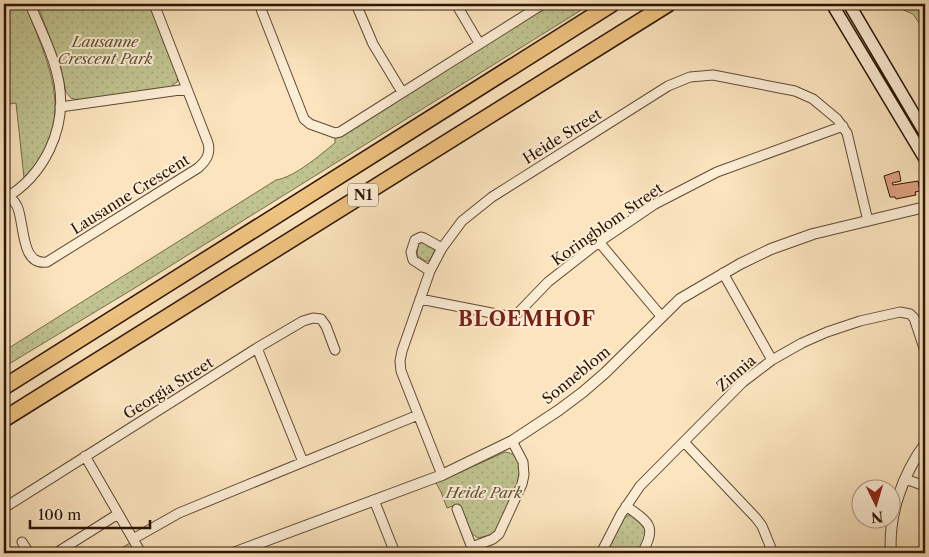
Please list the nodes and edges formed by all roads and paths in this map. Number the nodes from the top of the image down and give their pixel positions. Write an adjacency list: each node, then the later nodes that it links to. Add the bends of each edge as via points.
1 (30, 4): 14 (street, via 55,68)
2 (154, 4): 12 (street, Lausanne Crescent)
3 (259, 4): 13 (street, via 304,119 310,124 340,132)
4 (356, 4): 13 (street, via 372,44)
5 (456, 4): 11 (street)
6 (543, 4): 11 (street)
7 (612, 4): 25 (highway, N1)
8 (668, 4): 33 (highway, N1)
9 (832, 4): 17 (main road)
10 (849, 4): 16 (main road)
11 (479, 43): 13 (street)
12 (187, 89): 14 (street); 18 (street, Lausanne Crescent, via 209,147 204,163 47,262 35,260 28,253 16,206)
13 (402, 92)
14 (60, 107): 18 (street, via 56,132 47,156 27,181)
15 (843, 126): 20 (street, Heide Street, via 849,137); 21 (street, Koringblom Street, via 717,172 655,204); 22 (street, Heide Street, via 813,99 795,91 713,75 690,77 668,86 492,197 462,221)
16 (925, 133)
17 (925, 159)
18 (7, 198)
19 (925, 207): 20 (street, Sonneblom)
20 (868, 221): 24 (street, Sonneblom, via 784,244)
21 (600, 242): 26 (street, Koringblom Street, via 512,315); 27 (street)
22 (442, 248): 23 (street, Heide Street); 23 (street, via 424,238 415,240 411,252 413,260)
23 (430, 270): 26 (street, Heide Street)
24 (723, 272): 27 (street, Sonneblom); 31 (street)
25 (154, 291): 32 (highway, via 109,313); 34 (highway, N1)
26 (420, 299): 35 (street, Heide Street, via 400,361)
27 (661, 316): 38 (street, Sonneblom, via 606,373)
28 (257, 348): 29 (street, Georgia Street, via 317,318 326,326); 41 (street, Georgia Street); 42 (street)
29 (335, 350)
30 (925, 351): 31 (street, Zinnia, via 914,318 900,312 827,332)
31 (772, 360): 39 (street, Zinnia, via 743,382)
32 (4, 376)
33 (57, 385): 36 (highway, N1); 37 (highway)
34 (4, 387)
35 (418, 415): 42 (street); 43 (street, Heide Street)
36 (4, 419)
37 (4, 424)
38 (512, 441): 43 (street, Sonneblom); 53 (street, via 524,466 522,484 499,534)
39 (684, 442): 47 (street, Zinnia, via 640,486); 61 (street, via 756,518)
40 (925, 444): 44 (street)
41 (85, 456): 48 (street, Georgia Street); 50 (street)
42 (303, 462): 51 (street, via 179,513)
43 (442, 475): 46 (street, Sonneblom)
44 (905, 479): 45 (street); 62 (street, via 895,509)
45 (925, 486)
46 (374, 500): 57 (street, Sonneblom); 58 (street)
47 (626, 506): 59 (street, Zinnia); 60 (street, via 649,528 650,540)
48 (4, 508)
49 (457, 509): 53 (street)
50 (118, 514): 51 (street); 55 (street)
51 (133, 539): 56 (street)
52 (22, 542): 54 (street)
53 (473, 550)
54 (29, 553)
55 (56, 553)
56 (141, 553)
57 (233, 553)
58 (395, 553)
59 (601, 553)
60 (642, 553)
61 (773, 553)
62 (891, 553)

